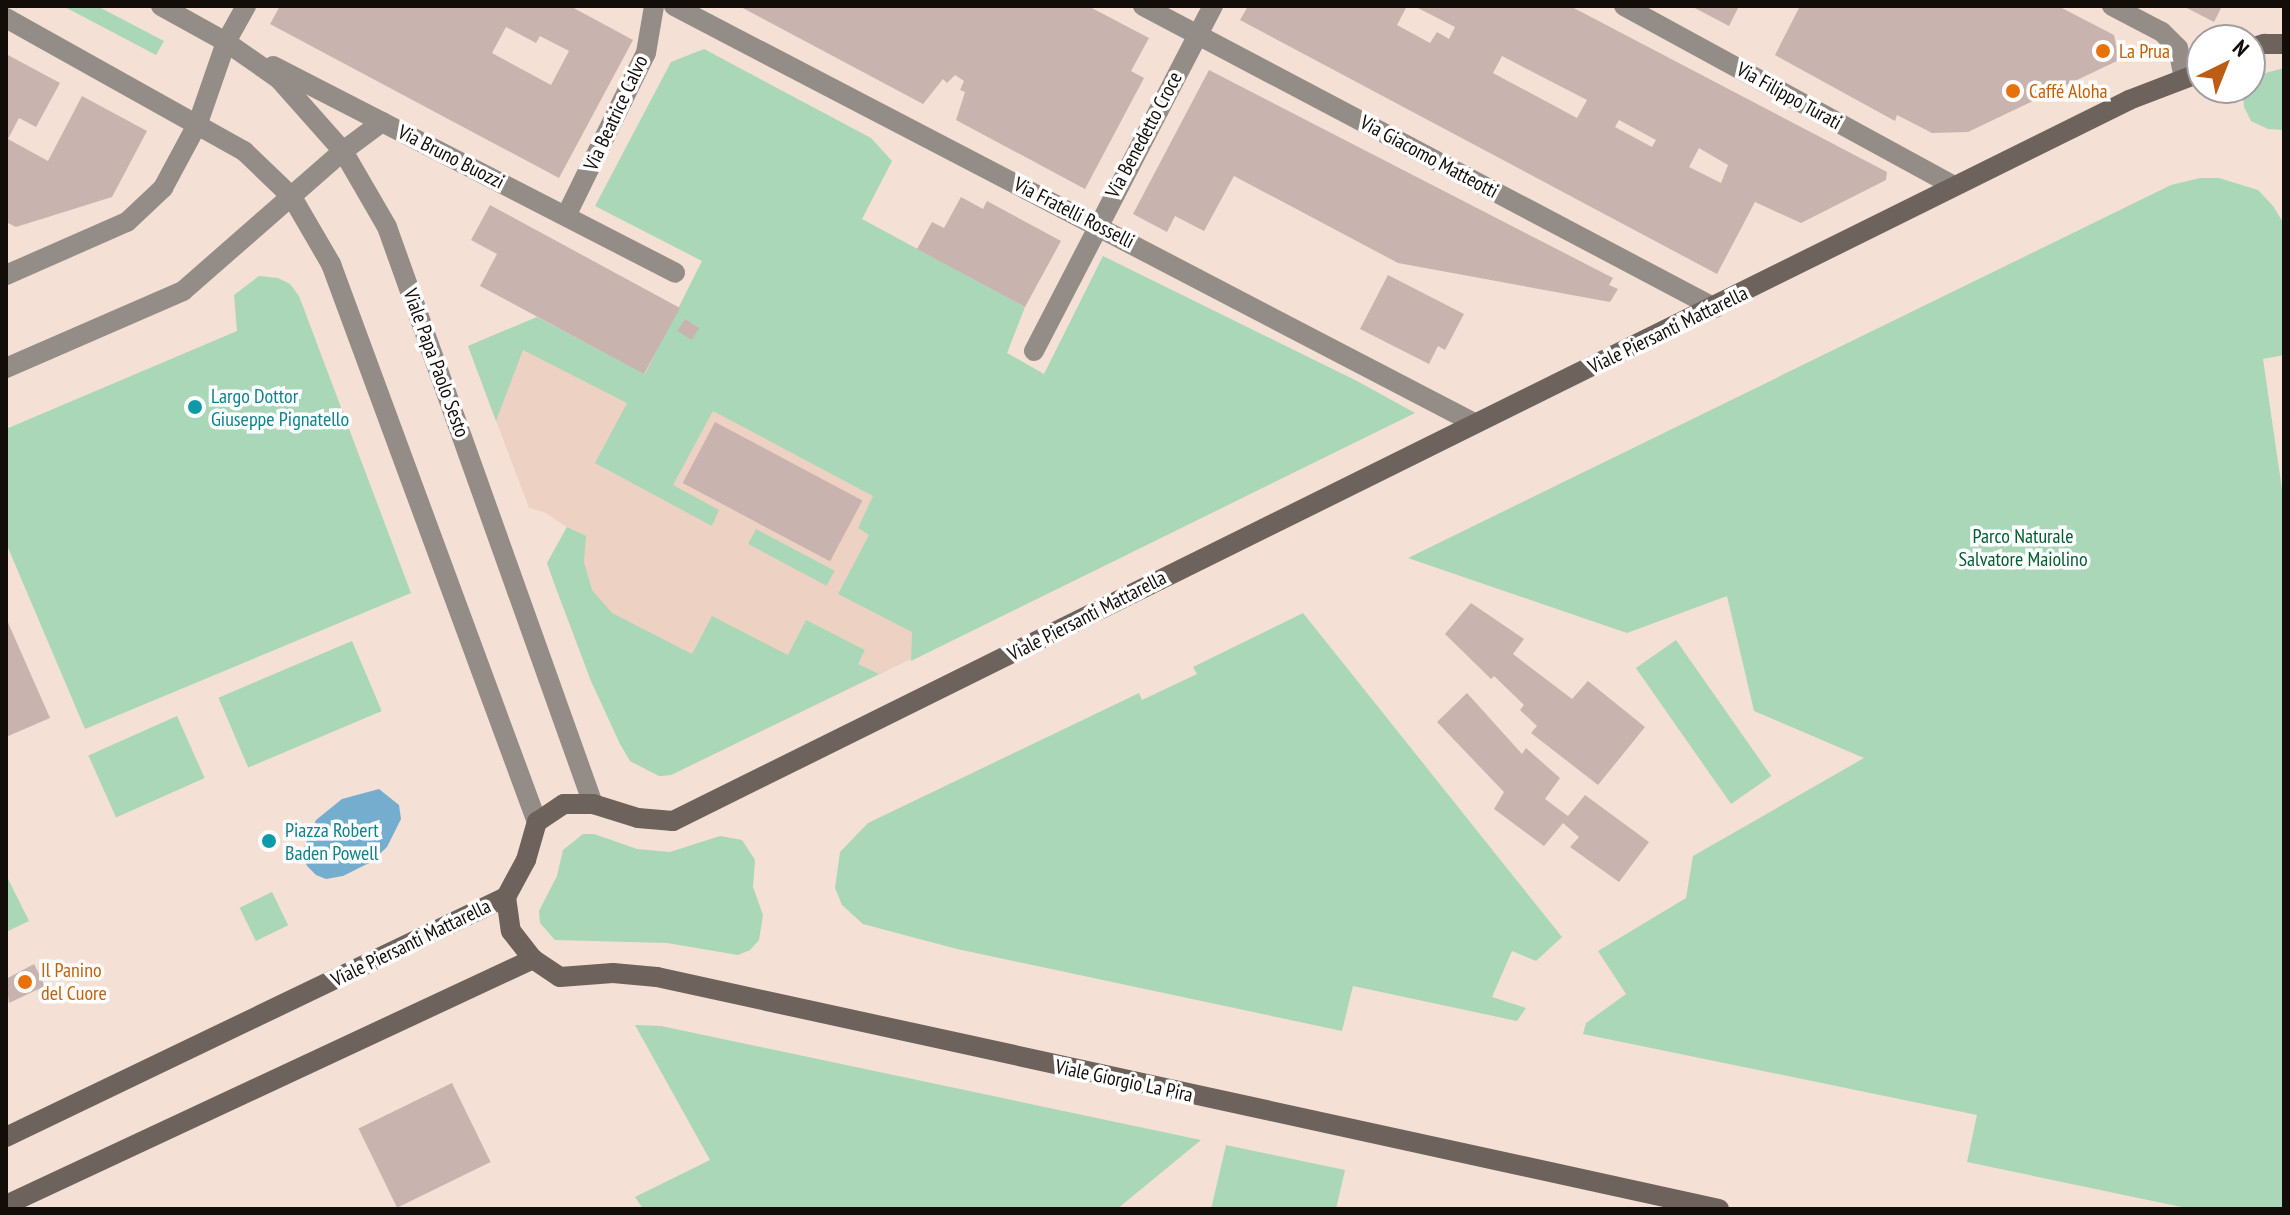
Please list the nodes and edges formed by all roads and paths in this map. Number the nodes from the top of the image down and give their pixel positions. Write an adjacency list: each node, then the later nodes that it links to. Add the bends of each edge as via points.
1 (161, 6): 11 (street, Viale Papa Paolo Sesto)
2 (246, 6): 11 (street)
3 (654, 6): 19 (street, Via Beatrice Calvo, via 646,53)
4 (674, 6): 20 (street, Via Fratelli Rosselli)
5 (1143, 6): 10 (street, Via Giacomo Matteotti)
6 (1213, 6): 10 (street, Via Benedetto Croce)
7 (1624, 6): 17 (street, Via Filippo Turati)
8 (2112, 6): 12 (street, via 2162,32)
9 (6, 18): 15 (street)
10 (1198, 35): 20 (street, Via Benedetto Croce); 23 (street, Via Giacomo Matteotti)
11 (226, 42): 14 (street, Via Bruno Buozzi); 15 (street); 16 (street, Viale Papa Paolo Sesto, via 279,79)
12 (2186, 62)
13 (2186, 78): 17 (street, Viale Piersanti Mattarella)
14 (382, 122): 16 (street); 19 (street, Via Bruno Buozzi)
15 (198, 123): 18 (street, via 244,151); 21 (street, via 163,188 127,222)
16 (343, 151): 18 (street); 27 (street, Viale Papa Paolo Sesto, via 387,227)
17 (1954, 186): 23 (street, Viale Piersanti Mattarella)
18 (292, 197): 25 (street, via 183,291); 28 (street, via 331,264)
19 (566, 216): 22 (street, Via Bruno Buozzi)
20 (1097, 225): 24 (street, Via Benedetto Croce); 26 (street, Via Fratelli Rosselli)
21 (11, 268)
22 (675, 273)
23 (1715, 308): 26 (street, Viale Piersanti Mattarella)
24 (1034, 351)
25 (6, 368)
26 (1474, 423): 27 (street, Viale Piersanti Mattarella, via 673,821 638,818)
27 (593, 804): 28 (street, Viale Piersanti Mattarella, via 564,804)
28 (537, 822): 29 (street, Viale Piersanti Mattarella, via 526,860)
29 (506, 897): 30 (street, via 511,931); 31 (street, Viale Piersanti Mattarella)
30 (533, 959): 32 (street); 33 (street, Viale Giorgio La Pira, via 560,977 657,977)
31 (6, 1137)
32 (6, 1205)
33 (1719, 1209)

